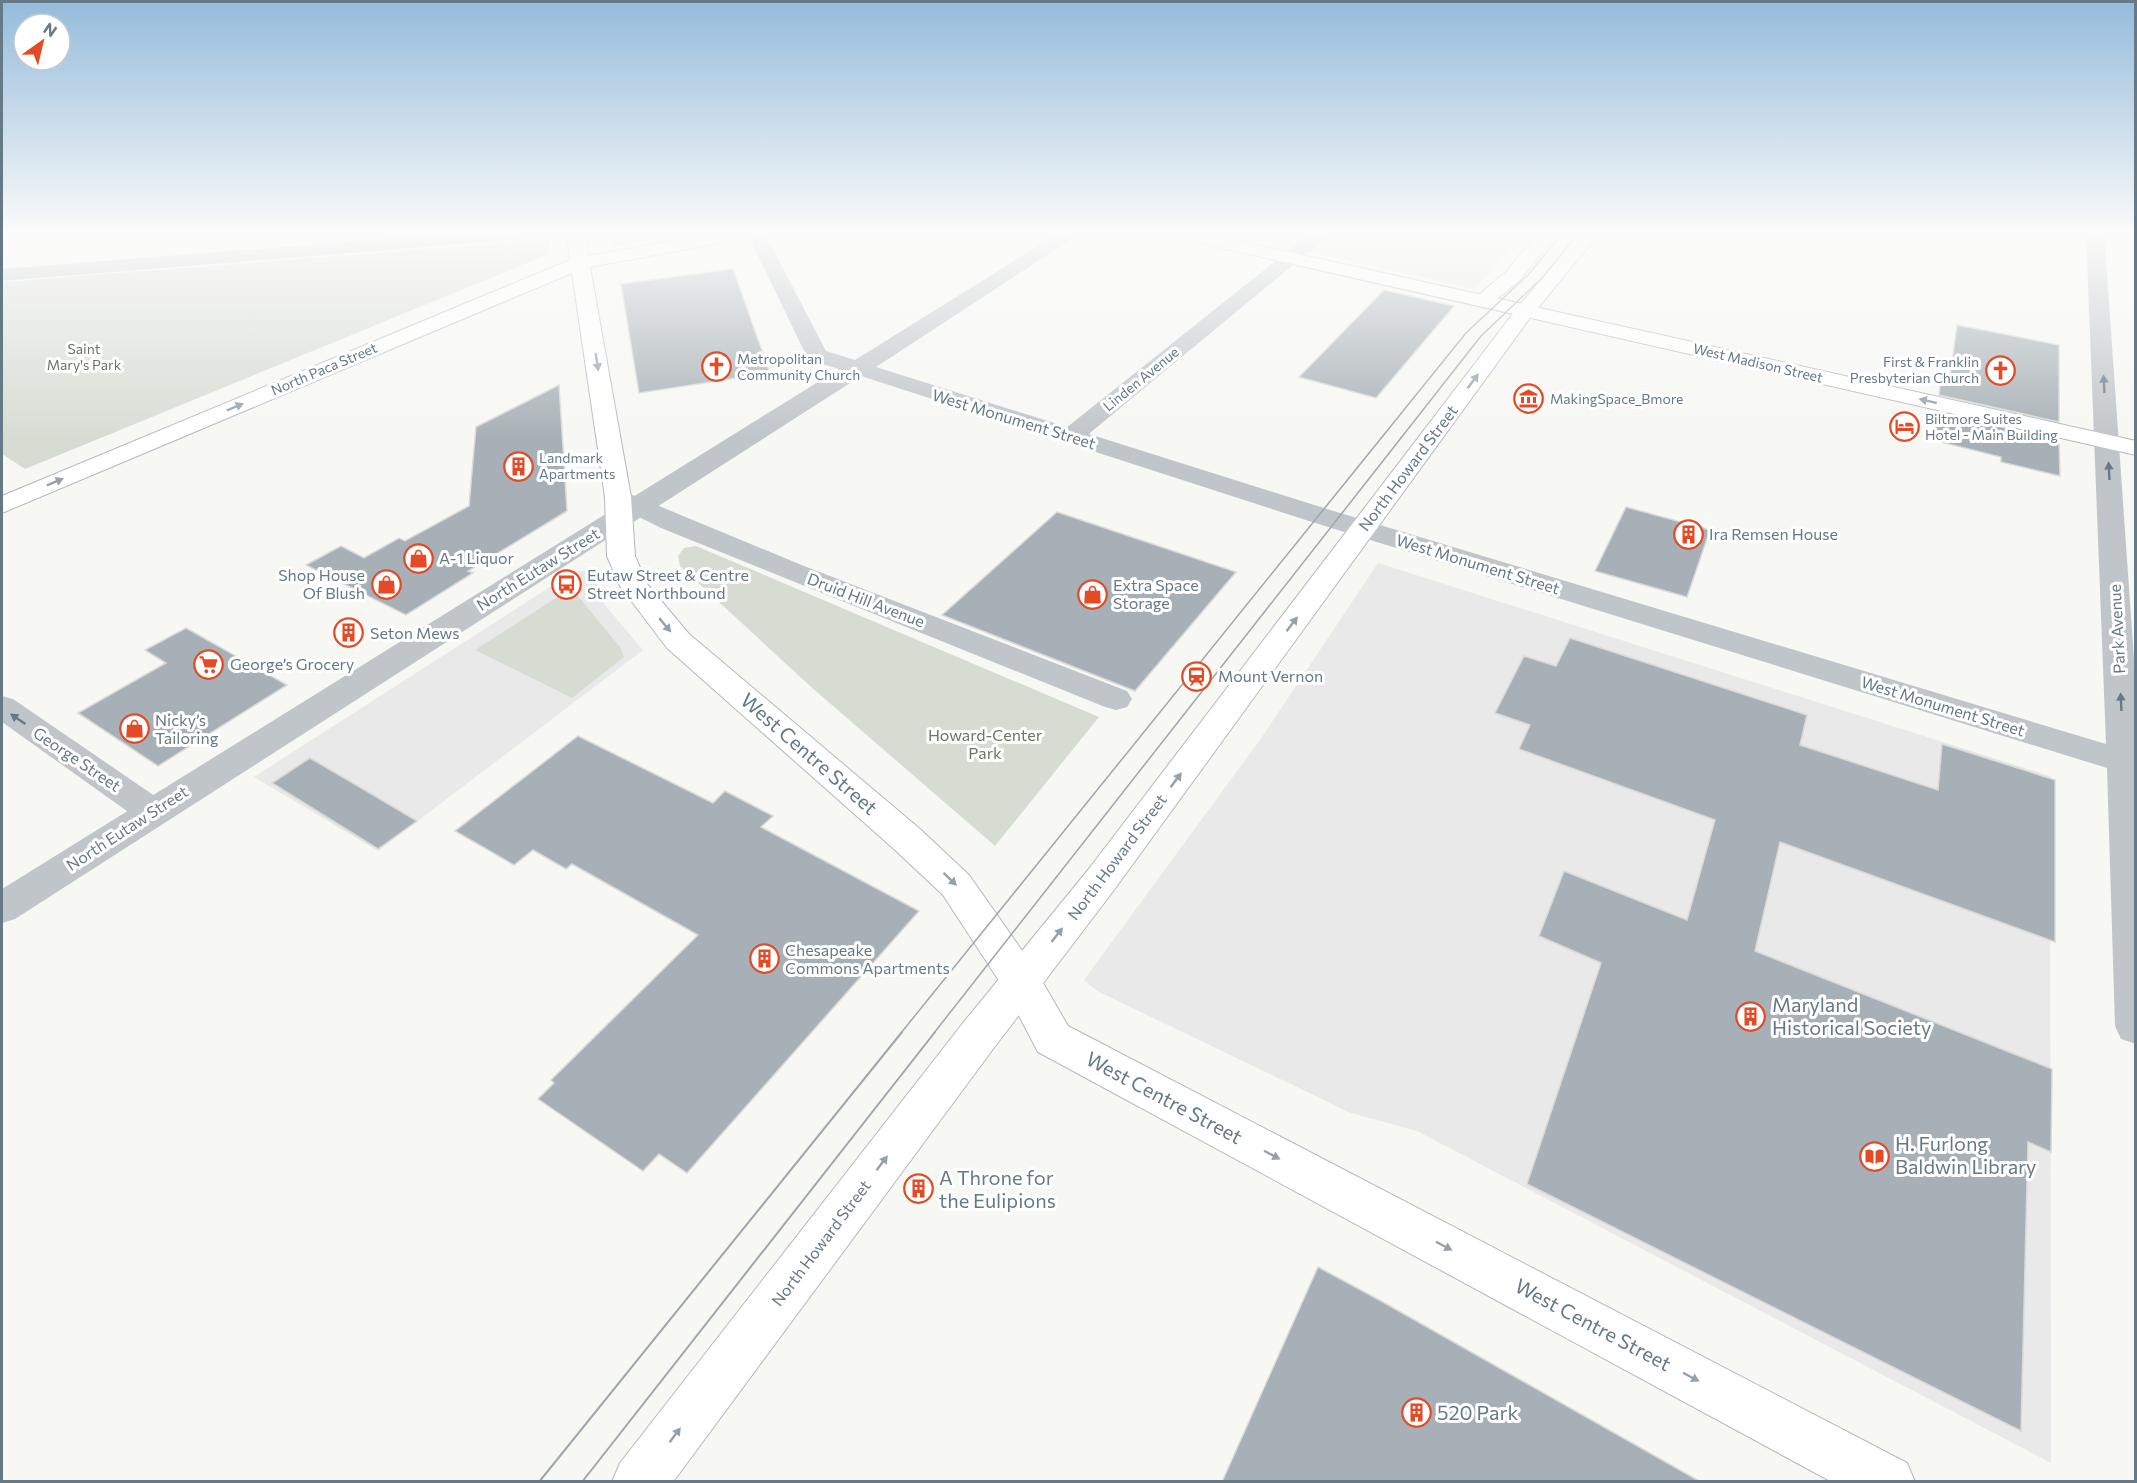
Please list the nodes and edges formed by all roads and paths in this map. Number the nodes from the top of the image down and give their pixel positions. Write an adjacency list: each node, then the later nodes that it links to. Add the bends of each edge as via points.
1 (484, 300): 15 (main road, North Paca Street, one-way to 1)
2 (588, 300): 16 (main road, one-way to 16)
3 (790, 300): 11 (street, West Monument Street, via 817,356)
4 (964, 300): 11 (street, North Eutaw Street)
5 (1239, 300): 12 (street, Linden Avenue)
6 (1475, 300): 9 (main road, West Madison Street)
7 (1535, 300): 10 (main road, North Howard Street)
8 (2099, 300): 13 (street, Park Avenue, one-way to 8)
9 (1483, 302): 10 (main road, West Madison Street)
10 (1525, 311): 13 (main road, West Madison Street, one-way to 10); 17 (main road, North Howard Street, one-way to 10)
11 (854, 369): 12 (street, West Monument Street); 16 (street, North Eutaw Street)
12 (1070, 437): 17 (street, West Monument Street)
13 (2108, 442): 14 (main road, West Madison Street); 20 (street, Park Avenue, one-way to 13)
14 (2136, 448)
15 (2, 505)
16 (626, 506): 18 (street, Druid Hill Avenue); 21 (street, North Eutaw Street); 23 (main road, West Centre Street, one-way to 23, via 621,556 634,586 678,641 957,885)
17 (1362, 529): 20 (street, West Monument Street); 23 (main road, North Howard Street, one-way to 17, via 1108,871)
18 (1116, 699)
19 (2, 707): 21 (street, George Street, one-way to 19)
20 (2129, 763): 24 (street, Park Avenue)
21 (153, 812): 22 (street, North Eutaw Street)
22 (2, 908)
23 (1021, 981): 25 (main road, North Howard Street, one-way to 23); 26 (main road, West Centre Street, one-way to 26, via 1053,1039)
24 (2136, 1026)
25 (639, 1482)
26 (1888, 1482)

